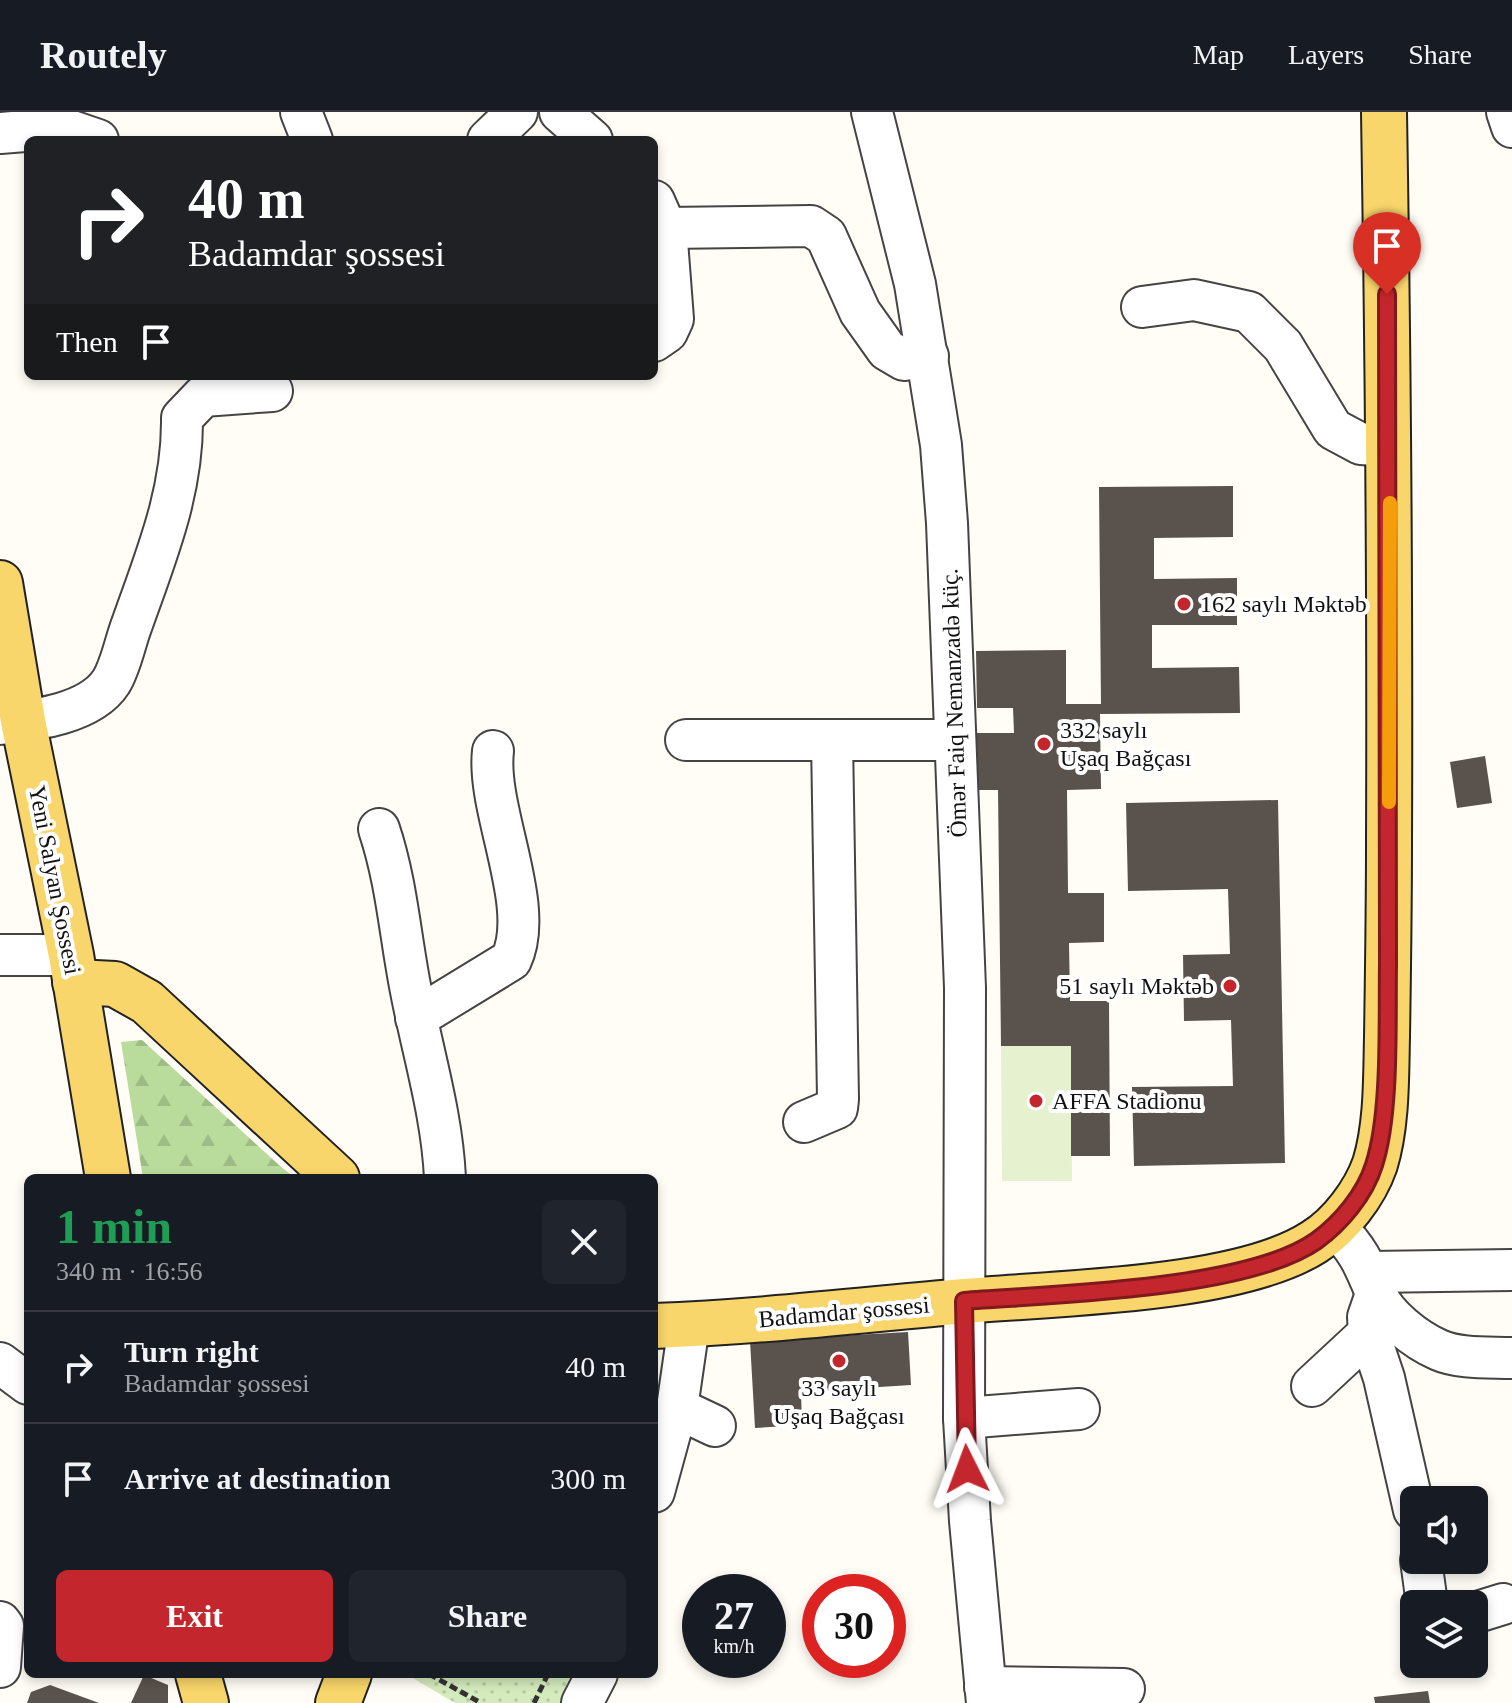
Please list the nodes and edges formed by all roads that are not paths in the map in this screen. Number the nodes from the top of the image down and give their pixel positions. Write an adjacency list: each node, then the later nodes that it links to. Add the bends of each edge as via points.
1 (301, 112): 10 (street)
2 (517, 112): 11 (street)
3 (560, 112): 12 (street)
4 (872, 112): 16 (street, Ömər Faiq Nemanzadə küç.)
5 (1384, 112): 18 (main road, Badamdar şossesi)
6 (1507, 112): 7 (street)
7 (1512, 127)
8 (0, 133): 9 (street, via 63,128)
9 (86, 136)
10 (310, 136)
11 (492, 136)
12 (587, 136)
13 (660, 214): 15 (street, via 673,319); 16 (street, via 811,226 826,236 860,312 887,350 904,360)
14 (1142, 307): 18 (street, via 1194,300 1249,312 1283,346 1333,429 1361,444)
15 (658, 338)
16 (928, 356): 23 (street, Ömər Faiq Nemanzadə küç., via 947,523)
17 (272, 391): 20 (street, via 203,396 182,418 173,509 111,682 85,705)
18 (1390, 446): 33 (main road, Badamdar şossesi, via 1386,1072 1374,1164 1362,1192)
19 (0, 583): 20 (main road, Yeni Salyan Şossesi)
20 (12, 722): 27 (main road, Yeni Salyan Şossesi)
21 (686, 740): 22 (street)
22 (832, 740): 23 (street); 29 (street, via 838,1099 837,1108)
23 (954, 740): 36 (street, Ömər Faiq Nemanzadə küç., via 965,988)
24 (493, 751): 28 (street, via 491,769 509,860 517,948 511,960)
25 (379, 829): 28 (street, via 397,892)
26 (0, 955): 27 (street)
27 (73, 968): 30 (main road, Yeni Salyan Şossesi); 31 (main road, via 147,1002)
28 (416, 1018): 32 (street, via 443,1135)
29 (804, 1122)
30 (107, 1174)
31 (333, 1174)
32 (445, 1174)
33 (1335, 1226): 35 (street, via 1353,1244); 36 (main road, Badamdar şossesi, via 1280,1259 1230,1273)
34 (1512, 1270): 35 (street)
35 (1373, 1283): 38 (street); 39 (street, via 1397,1321 1439,1351)
36 (964, 1301): 37 (main road, Badamdar şossesi); 45 (street, Ömər Faiq Nemanzadə küç.)
37 (672, 1325): 43 (street)
38 (1369, 1333): 42 (street); 48 (street)
39 (1512, 1358)
40 (0, 1363): 41 (street)
41 (24, 1381)
42 (1312, 1386)
43 (677, 1408): 46 (street); 47 (street)
44 (1079, 1409): 45 (street)
45 (964, 1418): 56 (street, Ömər Faiq Nemanzadə küç.)
46 (715, 1426)
47 (658, 1477)
48 (1409, 1486)
49 (0, 1622): 50 (street)
50 (0, 1667)
51 (184, 1678): 57 (main road)
52 (199, 1678): 58 (main road)
53 (347, 1678): 59 (main road)
54 (595, 1678): 60 (street)
55 (1124, 1689): 56 (street)
56 (986, 1695)
57 (185, 1703)
58 (206, 1703)
59 (338, 1703)
60 (582, 1703)

